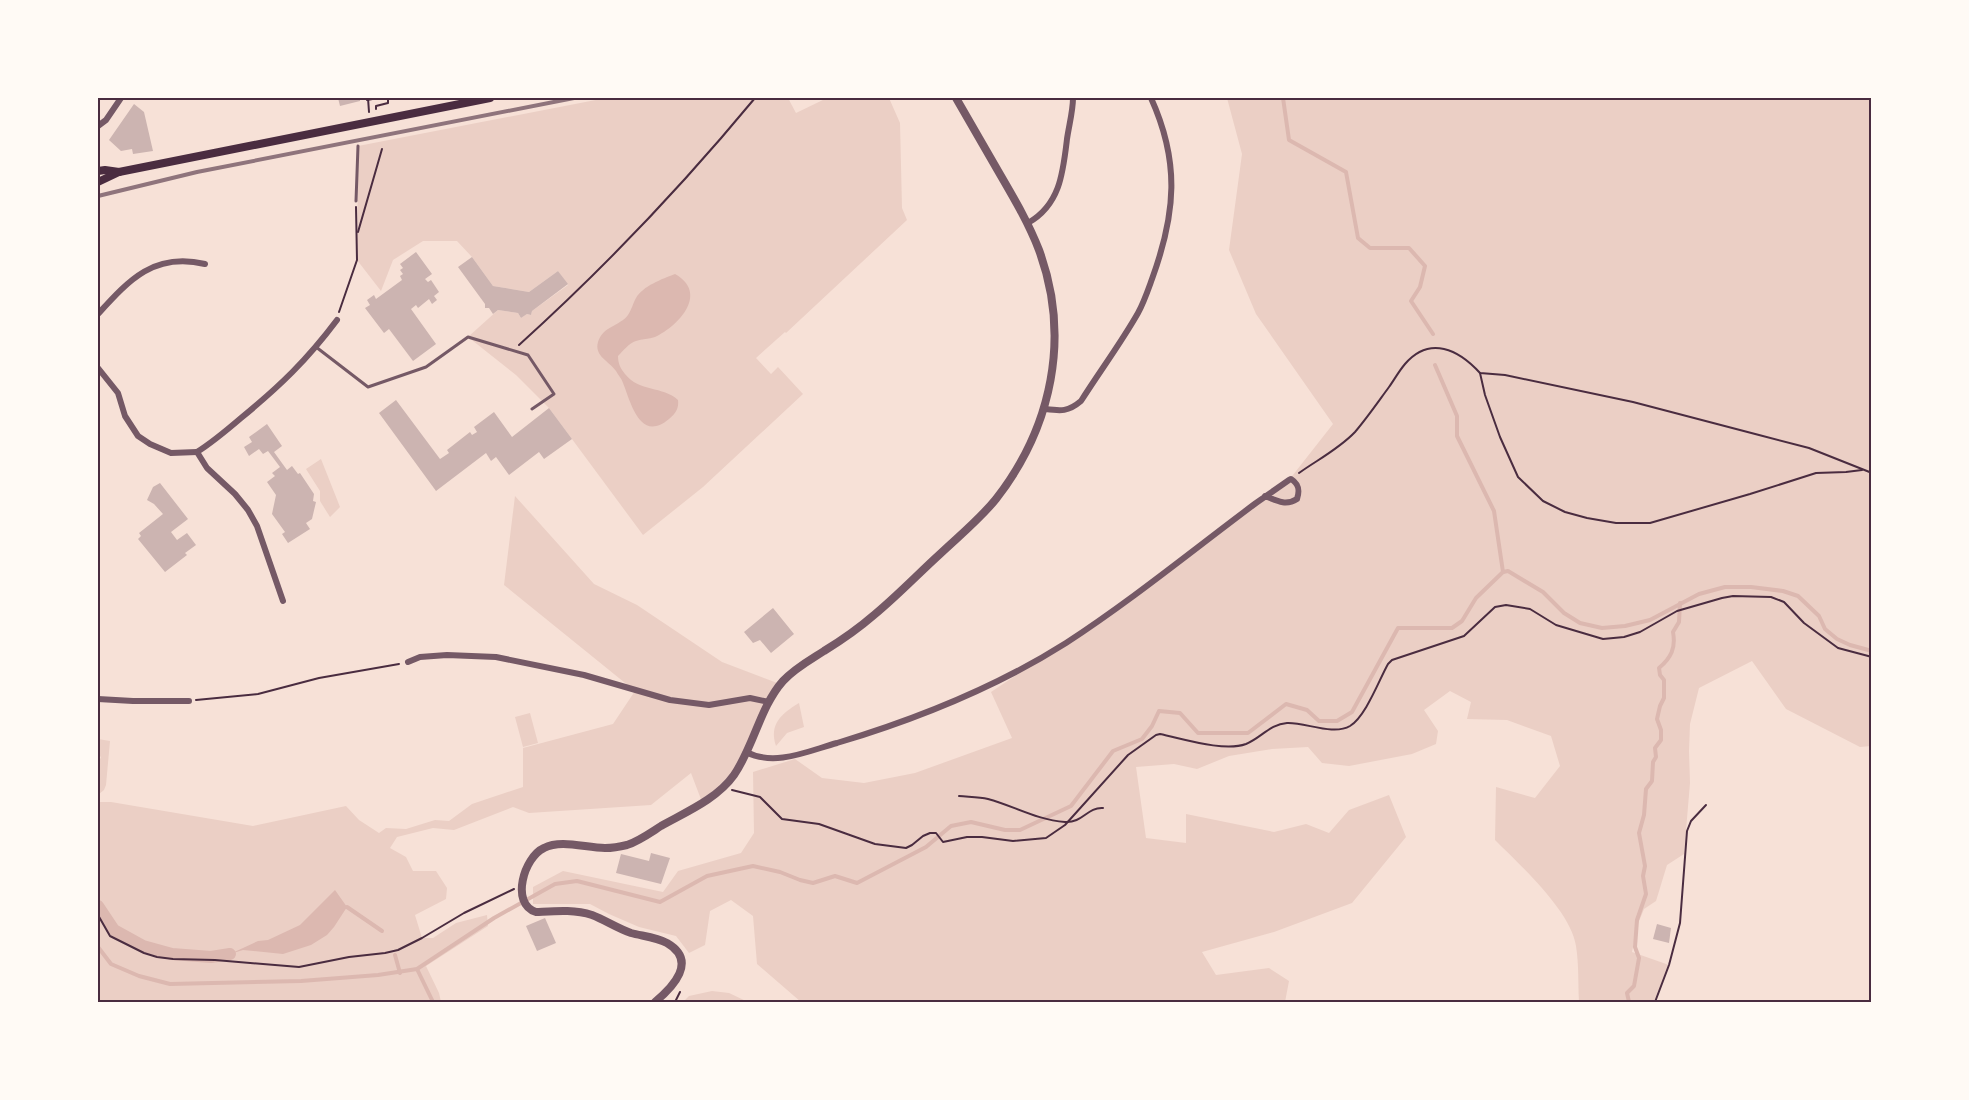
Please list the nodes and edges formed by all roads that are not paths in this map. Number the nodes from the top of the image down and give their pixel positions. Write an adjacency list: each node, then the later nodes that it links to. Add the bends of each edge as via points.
1 (121, 98): 6 (street)
2 (490, 98): 9 (main road)
3 (956, 98): 12 (street)
4 (1073, 98): 12 (street, via 1057,193 1039,217)
5 (1151, 98): 21 (street, via 1171,162 1172,207 1162,252 1139,311 1081,401 1071,409)
6 (98, 126)
7 (358, 146): 11 (lane)
8 (98, 171): 9 (main road)
9 (119, 172): 10 (main road)
10 (98, 182)
11 (356, 201)
12 (1028, 223): 21 (street, via 1048,279 1054,321 1054,355)
13 (205, 264): 14 (street, via 188,260 158,264 139,273)
14 (98, 314)
15 (337, 320): 16 (street)
16 (316, 347): 20 (lane, via 368,387 426,367 468,337 528,355 554,394); 22 (street, via 270,394)
17 (98, 368): 18 (street)
18 (106, 377): 19 (street); 22 (street, via 138,436 171,453)
19 (98, 382)
20 (532, 409)
21 (1045, 409): 28 (street, via 1022,460 994,502 873,616 788,675)
22 (197, 452): 24 (street, via 207,468 248,510)
23 (1264, 496): 23 (street, via 1286,504 1297,499 1299,487 1291,479); 29 (street, via 1115,609 1065,643 987,687 919,716 775,760)
24 (284, 601)
25 (408, 662): 28 (street, via 447,655 496,657 584,675 670,700 709,705 750,698)
26 (98, 699): 27 (street)
27 (189, 701)
28 (769, 702): 29 (street)
29 (746, 752): 30 (street, via 726,784 630,844 614,848 561,844 543,848 528,863 520,890 529,909 594,916 668,944 680,956 681,973 673,987)
30 (655, 1002)

